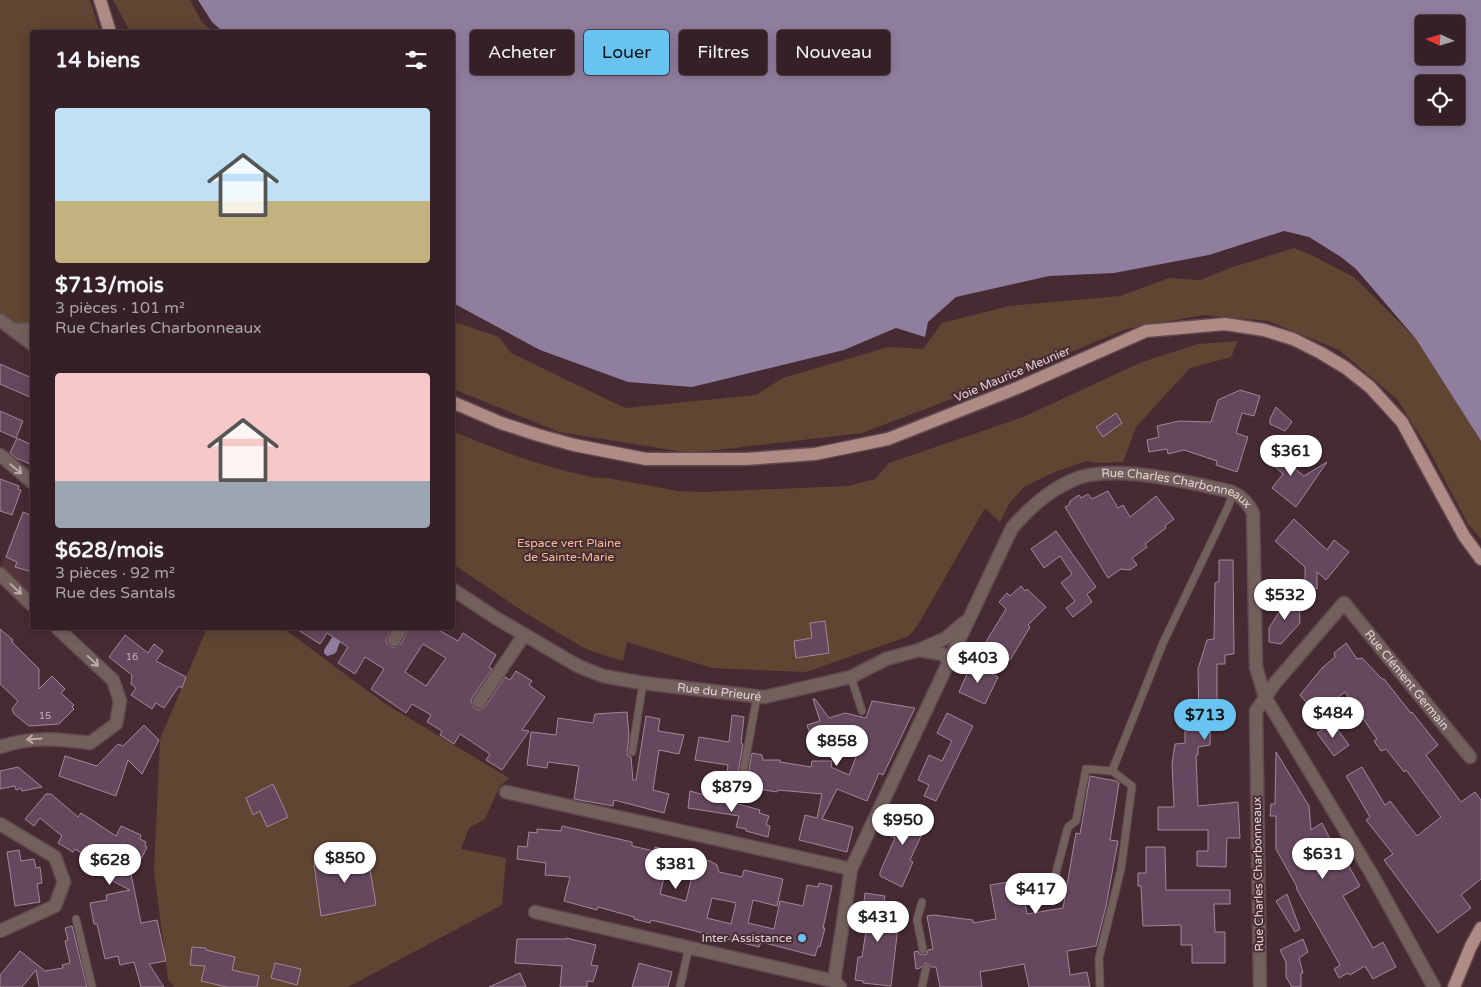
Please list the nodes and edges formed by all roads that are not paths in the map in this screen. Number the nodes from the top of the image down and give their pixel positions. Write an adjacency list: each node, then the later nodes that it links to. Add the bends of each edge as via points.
1 (100, 0): 2 (main road)
2 (109, 30)
3 (0, 320): 5 (street)
4 (30, 329): 5 (street)
5 (15, 330): 6 (street)
6 (30, 342)
7 (455, 403): 11 (main road, Voie Maurice Meunier, via 538,435 646,459 745,459 815,454 888,439 1017,388 1146,331 1225,324 1264,330 1293,340 1321,353 1370,386 1402,422 1464,536)
8 (0, 455): 9 (street, one-way to 9)
9 (30, 480)
10 (1233, 493): 15 (street, Rue Charles Charbonneaux, via 1143,474 1108,473 1079,478 1042,498 1012,528); 25 (street, Rue Charles Charbonneaux, via 1250,505 1253,513 1256,667); 31 (lane, via 1163,644)
11 (1481, 559)
12 (0, 574): 14 (street, one-way to 14)
13 (455, 591): 18 (street, Rue du Prieuré)
14 (30, 602)
15 (969, 619): 20 (street, Rue du Prieuré, via 946,638); 21 (street, Rue Charles Charbonneaux)
16 (59, 630): 28 (street, one-way to 28, via 113,680 120,701 116,724 90,744 33,738)
17 (401, 630): 19 (street)
18 (524, 635): 23 (street, Rue du Prieuré, via 578,666 603,676); 26 (street)
19 (394, 640)
20 (919, 650): 21 (street, Rue du Prieuré, via 942,654); 22 (street, Rue du Prieuré, via 886,659)
21 (949, 660): 35 (street, Rue Charles Charbonneaux)
22 (851, 677): 24 (street, Rue du Prieuré); 27 (lane)
23 (643, 683): 24 (street, Rue du Prieuré); 29 (lane)
24 (758, 696): 32 (lane)
25 (1265, 697): 30 (street, Rue Clément Germain, via 1344,602); 50 (street, Rue Charles Charbonneaux, via 1256,711); 51 (street, via 1371,873)
26 (479, 702)
27 (862, 710)
28 (0, 746)
29 (632, 752)
30 (1470, 757)
31 (1112, 771): 36 (lane, via 1086,769 1076,821 1068,827); 49 (lane, via 1132,786 1121,869 1099,958)
32 (741, 785)
33 (506, 792): 35 (street)
34 (0, 824): 41 (street, via 55,857 64,882 55,906)
35 (850, 869): 45 (street, Rue Charles Charbonneaux)
36 (1051, 892)
37 (922, 902): 43 (lane, via 917,920)
38 (536, 912): 42 (street)
39 (76, 919): 46 (lane)
40 (1481, 928): 52 (main road)
41 (0, 931)
42 (689, 947): 45 (street); 47 (lane)
43 (923, 950)
44 (926, 968): 48 (lane)
45 (837, 984)
46 (92, 987)
47 (680, 987)
48 (922, 987)
49 (1100, 987)
50 (1260, 987)
51 (1434, 987)
52 (1454, 987)

